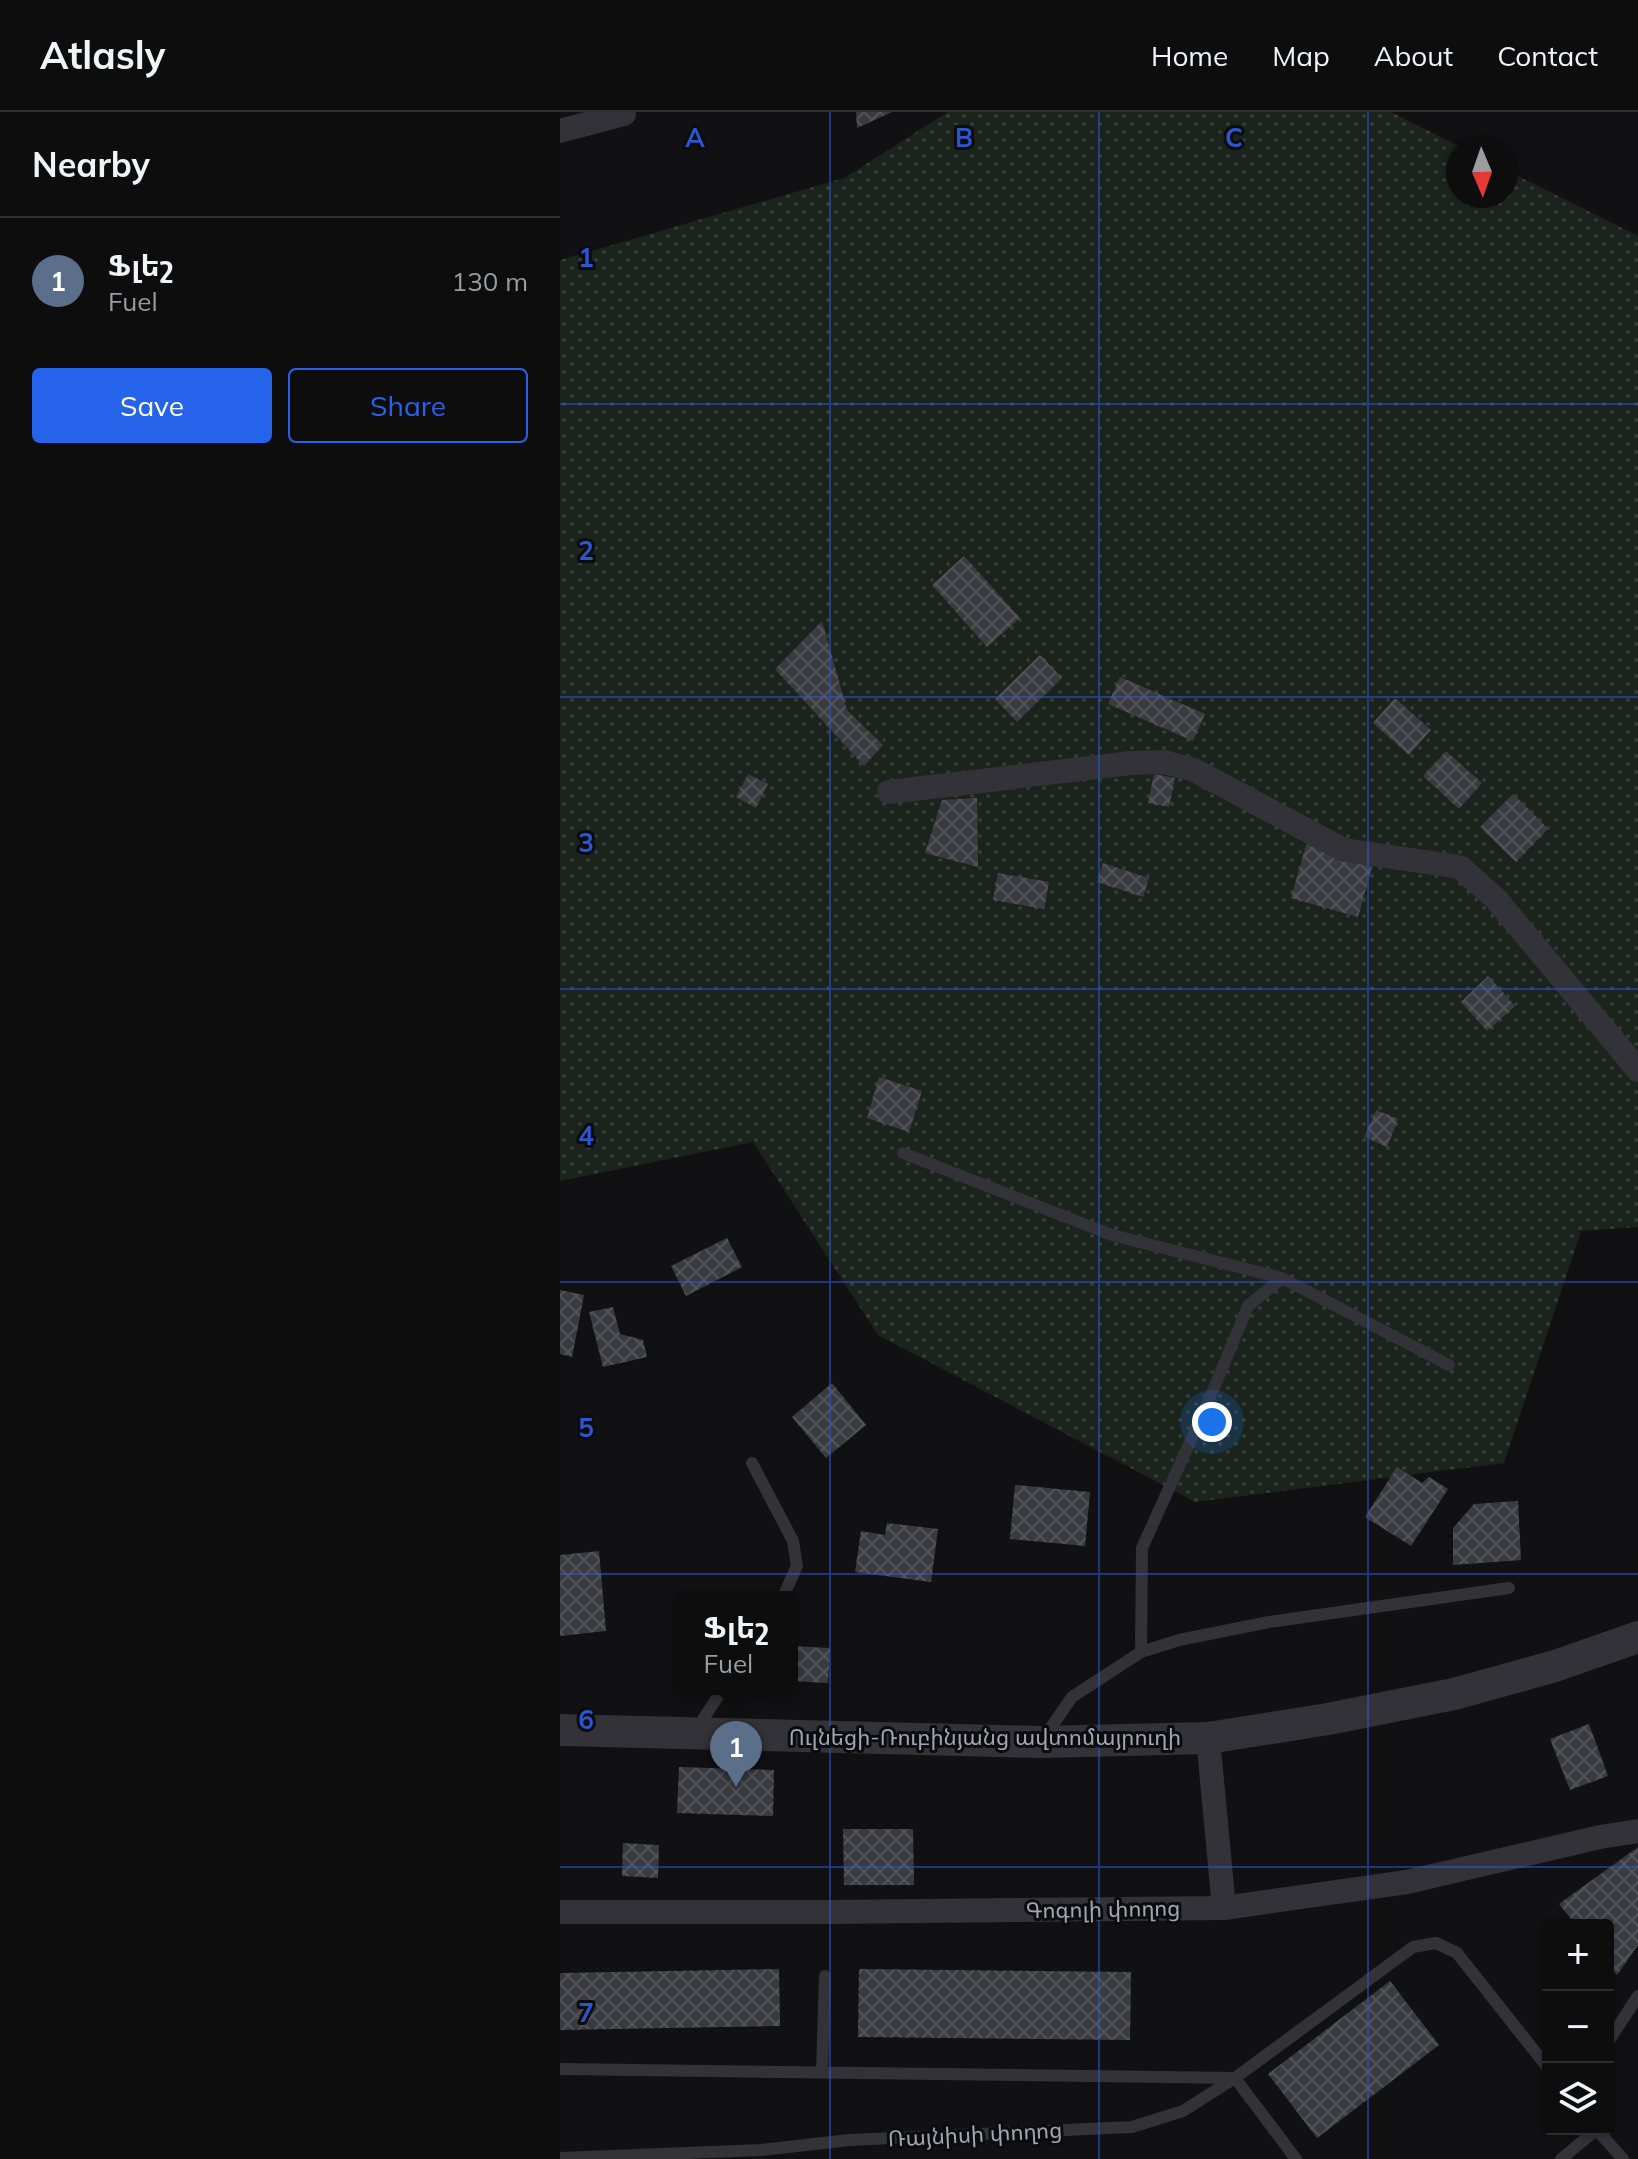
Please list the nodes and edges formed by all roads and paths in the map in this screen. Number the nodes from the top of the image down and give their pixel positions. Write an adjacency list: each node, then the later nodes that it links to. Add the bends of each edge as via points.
1 (624, 114): 2 (street)
2 (560, 131)
3 (889, 792): 4 (street, via 1164,762 1194,770 1344,850 1460,867 1496,899)
4 (1638, 1070)
5 (903, 1153): 6 (lane, via 1112,1235)
6 (1282, 1278): 7 (lane); 12 (lane, via 1248,1306 1142,1548)
7 (1449, 1365)
8 (752, 1463): 10 (lane, via 793,1541 797,1566)
9 (1509, 1588): 12 (lane, via 1269,1622)
10 (786, 1591)
11 (1638, 1637): 16 (street, Ուլնեցի-Ռուբինյանց ավտոմայրուղի, via 1454,1694)
12 (1141, 1652): 17 (lane, via 1072,1697)
13 (719, 1695): 15 (lane)
14 (560, 1730): 15 (street, Ուլնեցի-Ռուբինյանց ավտոմայրուղի)
15 (693, 1734): 17 (street, Ուլնեցի-Ռուբինյանց ավտոմայրուղի)
16 (1208, 1738): 17 (street, Ուլնեցի-Ռուբինյանց ավտոմայրուղի); 19 (street)
17 (1041, 1742)
18 (1638, 1831): 19 (street, Գոգոլի փողոց, via 1407,1882)
19 (1224, 1908): 20 (street, Գոգոլի փողոց)
20 (560, 1912)
21 (825, 1976): 26 (lane)
22 (1638, 1996): 23 (lane)
23 (1614, 2033)
24 (1544, 2063): 27 (lane, Ռայնիսի փողոց, via 1457,1953 1436,1943 1413,1947)
25 (560, 2069): 26 (lane)
26 (822, 2072): 27 (lane)
27 (1235, 2078): 30 (lane, Ռայնիսի փողոց, via 1183,2111 1132,2127); 31 (lane)
28 (1589, 2135): 32 (lane)
29 (1601, 2135): 33 (lane)
30 (560, 2158)
31 (1296, 2159)
32 (1561, 2159)
33 (1623, 2159)

